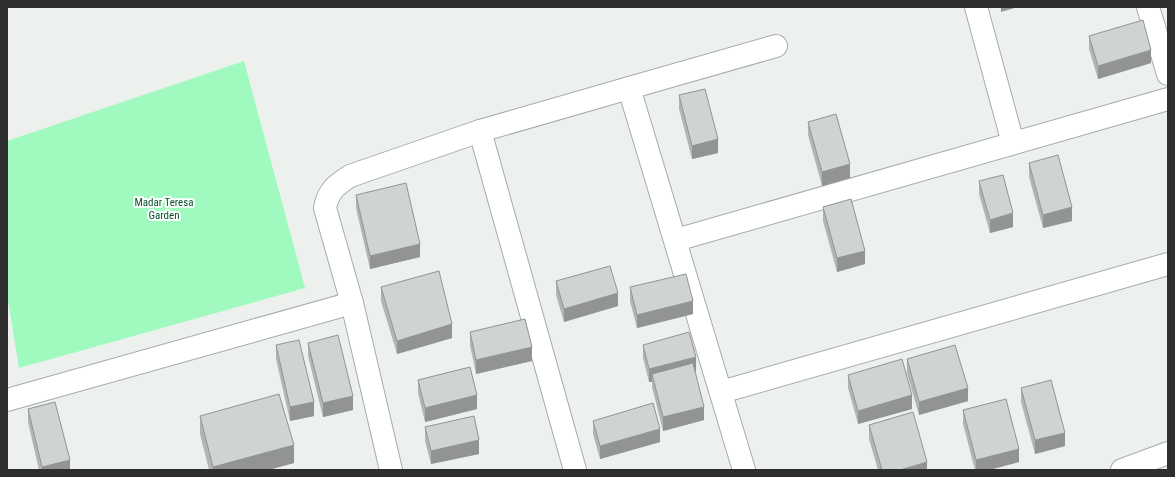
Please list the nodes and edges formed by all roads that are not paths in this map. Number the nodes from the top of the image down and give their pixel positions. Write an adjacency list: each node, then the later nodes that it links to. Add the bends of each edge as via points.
1 (976, 7): 8 (street)
2 (1148, 7): 4 (street)
3 (776, 46): 5 (street)
4 (1168, 74)
5 (629, 88): 7 (street); 9 (street)
6 (1168, 99): 8 (street)
7 (480, 131): 11 (street, via 350,176 334,187 327,196 325,208); 16 (street)
8 (1013, 143): 9 (street)
9 (676, 240): 12 (street)
10 (1168, 264): 12 (street)
11 (352, 303): 13 (street); 15 (street)
12 (721, 392): 17 (street)
13 (7, 400)
14 (1168, 453): 18 (street)
15 (388, 469)
16 (575, 470)
17 (744, 470)
18 (1122, 470)

